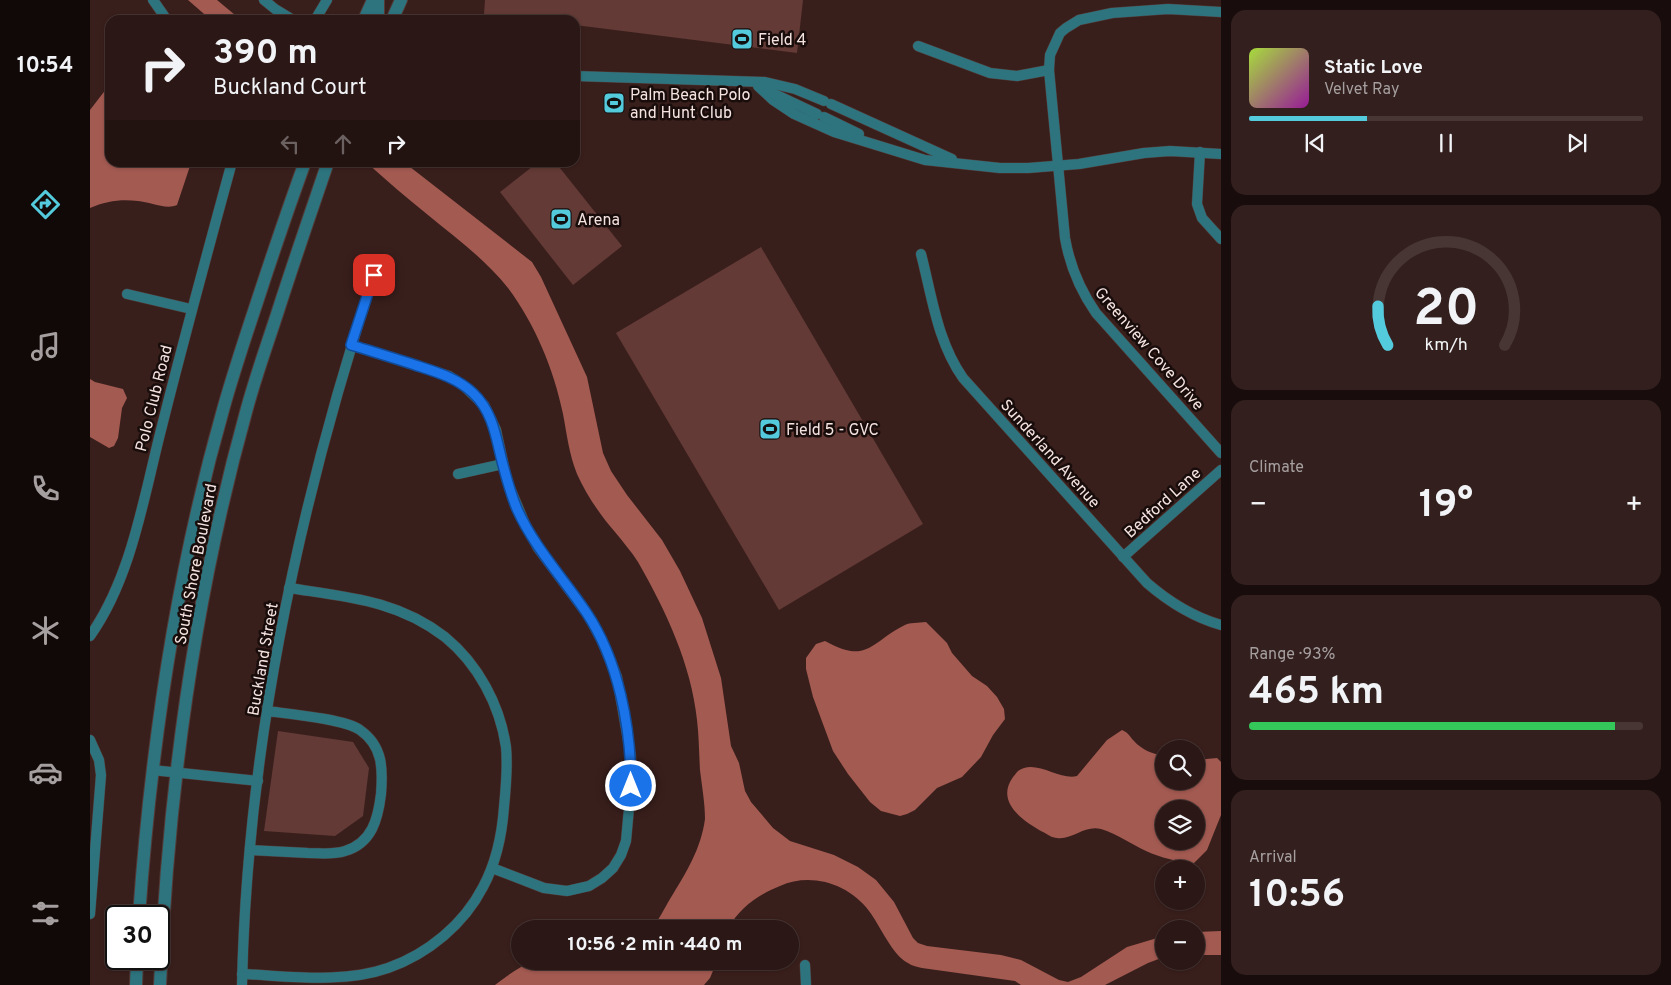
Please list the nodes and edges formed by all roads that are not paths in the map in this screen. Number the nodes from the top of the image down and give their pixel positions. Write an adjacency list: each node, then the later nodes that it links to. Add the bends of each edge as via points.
1 (153, 0): 8 (street)
2 (264, 0): 9 (street)
3 (327, 0): 10 (street)
4 (373, 0): 11 (street)
5 (378, 0): 12 (street)
6 (401, 0): 13 (street)
7 (1221, 12): 15 (street, via 1144,10 1079,20 1060,34 1050,55)
8 (164, 15)
9 (285, 15)
10 (318, 15)
11 (366, 15)
12 (378, 15)
13 (394, 15)
14 (918, 46): 15 (street, via 990,73 1017,76)
15 (1048, 70): 26 (street, Greenview Cove Drive)
16 (580, 76): 17 (street)
17 (742, 82): 18 (street); 22 (street, via 765,82 795,89)
18 (758, 86): 19 (street); 19 (street, via 794,114 834,132)
19 (888, 149): 22 (street, via 925,160)
20 (1200, 152): 21 (street); 26 (street, via 1144,153); 27 (street, via 1196,204 1202,218)
21 (1221, 154)
22 (957, 162): 26 (street, via 1000,168)
23 (231, 167): 31 (street, Polo Club Road)
24 (303, 167): 43 (street, South Shore Boulevard, via 229,387 208,467 178,606)
25 (326, 167): 44 (street, South Shore Boulevard, via 253,388 227,486 195,643)
26 (1058, 167): 33 (street, Greenview Cove Drive, via 1069,258 1084,296)
27 (1221, 240)
28 (922, 254): 37 (street, Sunderland Avenue, via 940,333 953,364)
29 (374, 275): 32 (street, Buckland Street)
30 (128, 294): 31 (street)
31 (191, 310): 40 (street, Polo Club Road, via 128,558 111,600)
32 (351, 345): 34 (street, via 449,376 475,394 491,417); 38 (street, Buckland Street, via 321,449)
33 (1221, 453)
34 (503, 464): 36 (street); 47 (street, via 510,490 538,548 588,615 610,658 617,677 631,757 631,786 627,833 621,855 613,868 596,882 574,890 552,890)
35 (1221, 470): 37 (street, Bedford Lane)
36 (458, 474)
37 (1123, 557): 39 (street, Sunderland Avenue, via 1147,583 1176,606)
38 (289, 588): 41 (street, Buckland Street); 47 (street, via 367,600 409,614 446,639 472,666 494,704 506,748 502,828)
39 (1221, 626)
40 (90, 636)
41 (267, 711): 45 (street, Buckland Street); 46 (street, via 345,723 360,729 379,752 383,767 379,812 370,834 344,852)
42 (90, 740): 49 (street, via 99,760 101,775)
43 (152, 770): 44 (street); 48 (street, South Shore Boulevard)
44 (176, 773): 45 (street); 55 (street, South Shore Boulevard, via 166,869)
45 (258, 781): 46 (street, Buckland Street)
46 (250, 850): 52 (street, Buckland Street)
47 (492, 868): 53 (street, via 476,900 447,934 410,959)
48 (141, 905)
49 (90, 914)
50 (805, 965): 56 (street)
51 (137, 970): 54 (street)
52 (242, 980): 53 (street)
53 (367, 980)
54 (136, 985)
55 (160, 985)
56 (806, 985)

